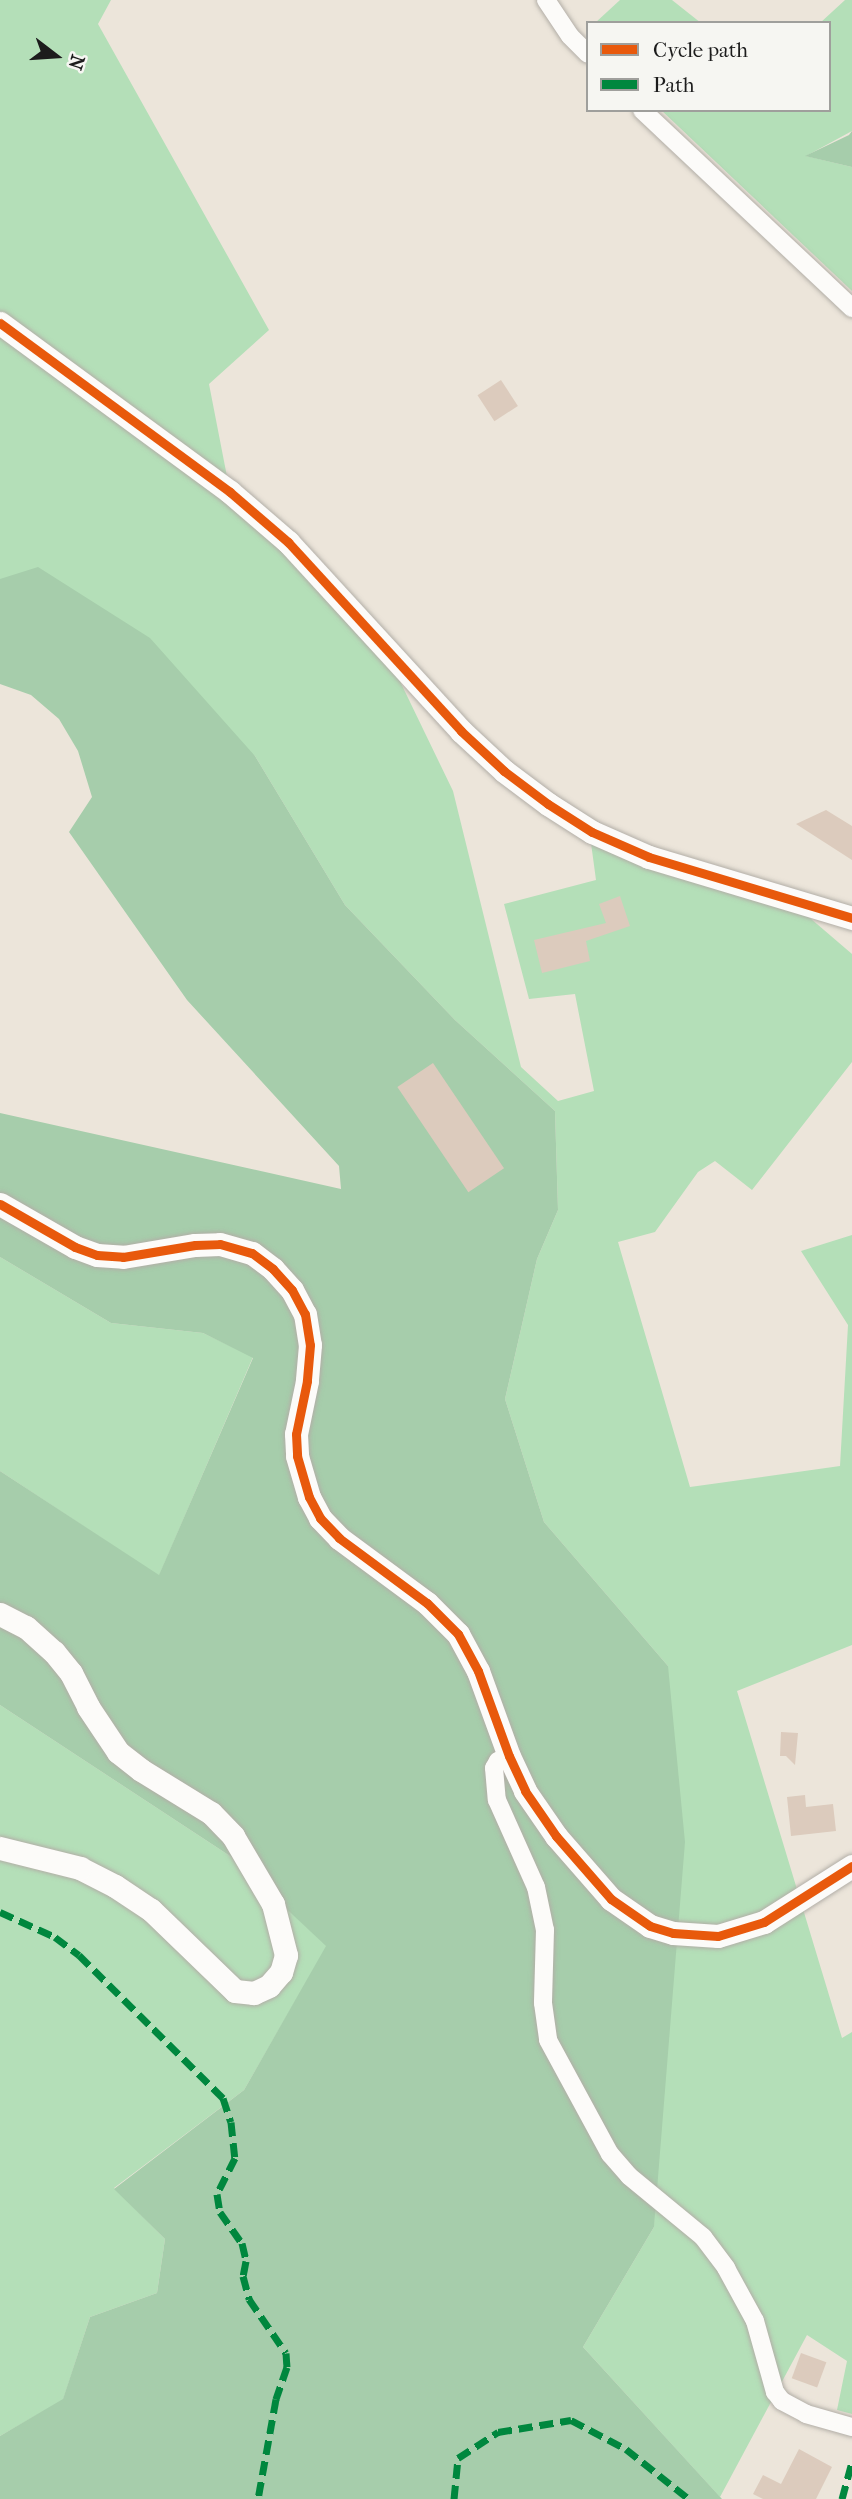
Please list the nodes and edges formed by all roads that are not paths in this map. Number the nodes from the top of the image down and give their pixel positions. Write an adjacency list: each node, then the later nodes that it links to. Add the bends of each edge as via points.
1 (546, 0): 2 (street)
2 (586, 52)
3 (644, 112): 4 (street)
4 (852, 308)
5 (0, 323): 6 (street, via 230,492 288,542 461,731 548,804 592,832 649,857)
6 (852, 918)
7 (0, 1205): 9 (street, via 97,1255 123,1257 220,1244 252,1254 273,1269 292,1290 304,1314 310,1345 296,1434 309,1497 320,1518 339,1538 427,1603 458,1634 478,1671)
8 (0, 1614): 10 (street, via 26,1627 54,1652 118,1752 211,1813 233,1836 273,1904 286,1955 281,1972 269,1986 254,1993 235,1991 151,1910 115,1886 80,1868)
9 (509, 1756): 11 (street, via 525,1791 587,1874 631,1915 673,1933 718,1936 764,1922); 12 (street, via 494,1768 497,1800 536,1887 545,1930 543,2003 548,2040 610,2154 629,2176 703,2237 726,2268 755,2321 771,2382 782,2401 806,2414)
10 (0, 1848)
11 (852, 1866)
12 (852, 2427)

